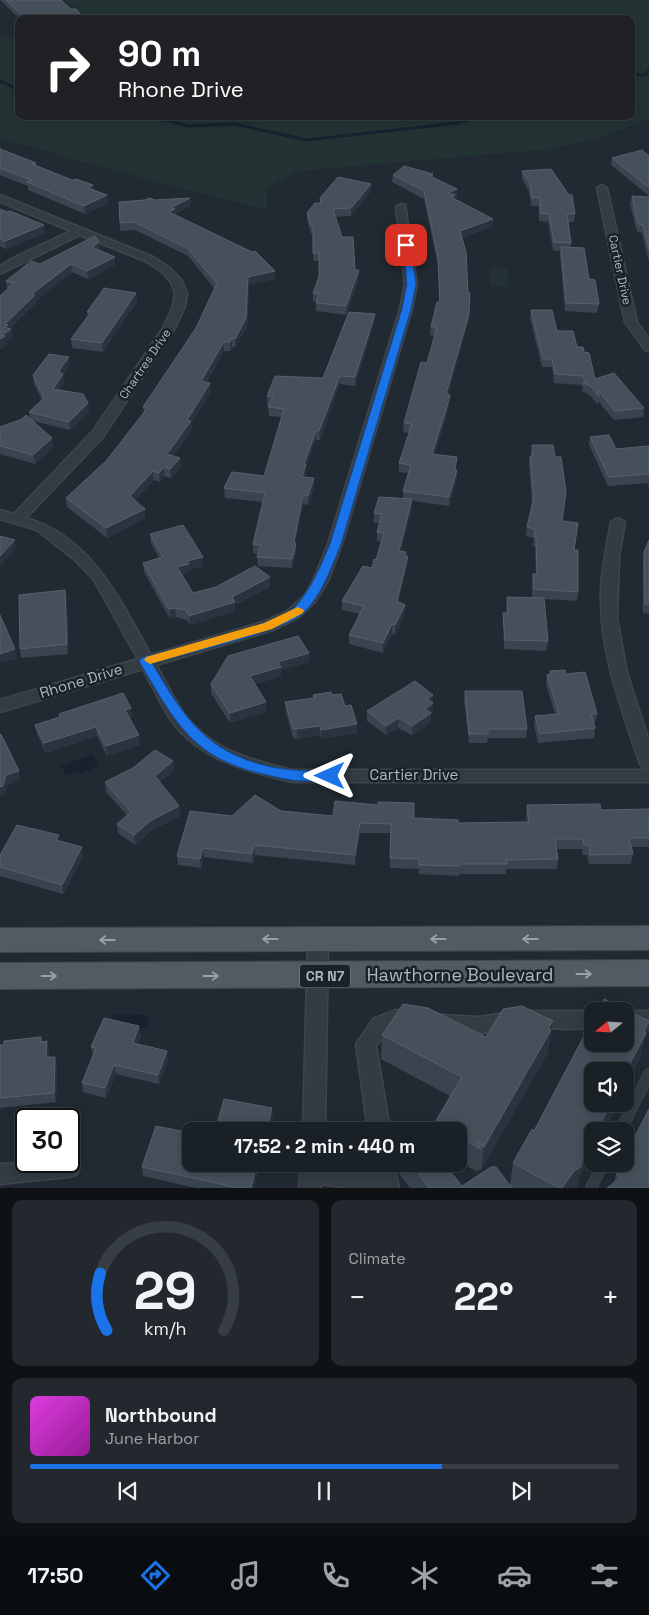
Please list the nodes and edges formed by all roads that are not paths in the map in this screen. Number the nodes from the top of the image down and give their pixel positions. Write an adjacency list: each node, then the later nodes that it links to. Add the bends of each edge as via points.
1 (602, 188): 6 (street, Cartier Drive, via 631,322)
2 (0, 198): 4 (street, Chartres Drive)
3 (401, 207): 10 (street, Rhone Drive, via 411,284 406,309 335,544 320,581 297,612 268,626)
4 (80, 231): 5 (street); 8 (street, Chartres Drive, via 166,269 176,281 180,293 179,306 169,328 98,434)
5 (0, 271)
6 (649, 347)
7 (0, 514): 8 (street, Cartier Drive)
8 (18, 518): 10 (street, Cartier Drive, via 42,527 80,557 100,578)
9 (618, 522): 12 (street, via 610,556 609,634 617,676)
10 (145, 661): 11 (street, Rhone Drive); 13 (street, Cartier Drive, via 177,716 198,739 220,754 292,776)
11 (0, 706)
12 (649, 764)
13 (649, 776)
14 (649, 938): 15 (main road, one-way to 15)
15 (318, 939): 16 (main road, one-way to 16); 19 (street)
16 (0, 940)
17 (649, 973): 19 (main road, Hawthorne Boulevard / CR N7, one-way to 17)
18 (0, 976): 19 (main road, Hawthorne Boulevard / CR N7, one-way to 19)
19 (318, 976): 24 (street)
20 (584, 1020): 25 (street, via 517,1020 480,1026 398,1017 382,1022 366,1044)
21 (634, 1020): 22 (street)
22 (649, 1020)
23 (649, 1074): 26 (lane)
24 (314, 1122)
25 (378, 1122)
26 (625, 1122)
27 (15, 1172): 29 (street)
28 (599, 1172): 32 (lane)
29 (0, 1174)
30 (311, 1174): 31 (street)
31 (385, 1178)
32 (591, 1188)

